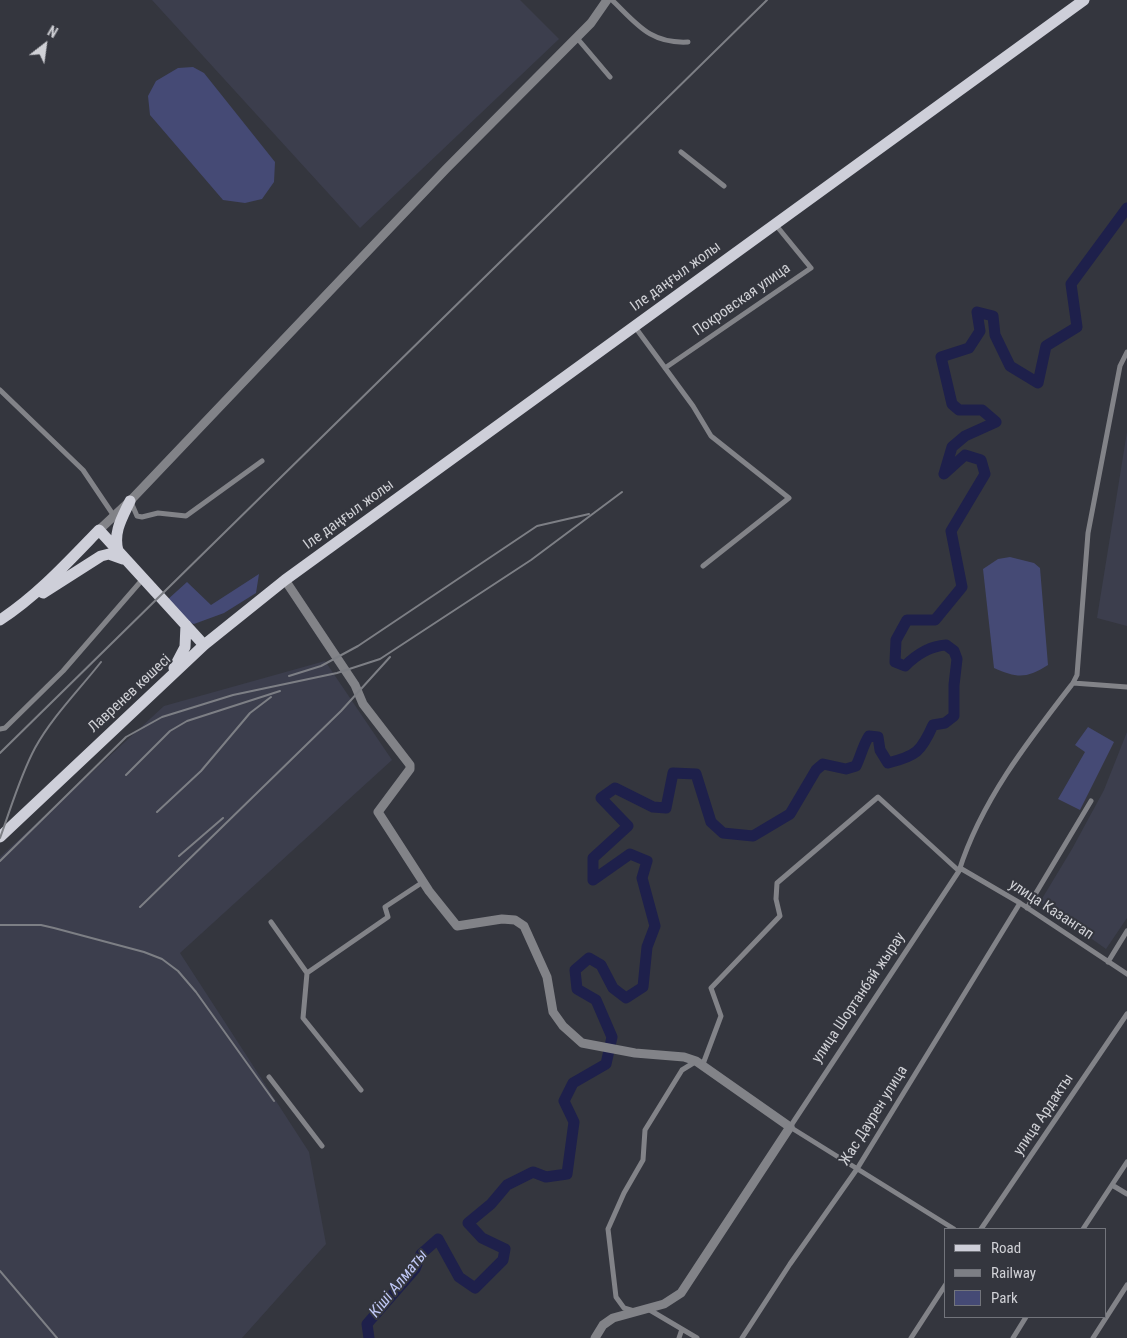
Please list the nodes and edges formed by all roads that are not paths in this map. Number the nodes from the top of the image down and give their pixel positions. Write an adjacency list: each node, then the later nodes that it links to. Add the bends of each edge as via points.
1 (607, 0): 4 (street, via 599,14)
2 (612, 0): 5 (street, via 648,35 673,43)
3 (1084, 0): 9 (main road, Іле даңғыл жолы)
4 (576, 38): 6 (street); 15 (street, via 446,168)
5 (688, 42)
6 (610, 77)
7 (680, 152): 8 (street)
8 (724, 186)
9 (775, 224): 10 (main road, Іле даңғыл жолы); 12 (street, Покровская улица, via 811,268)
10 (634, 326): 12 (street); 21 (main road, Іле даңғыл жолы)
11 (1127, 352): 27 (street, via 1120,366 1088,533 1077,675)
12 (665, 368): 19 (street, via 711,436 789,498)
13 (0, 390): 16 (street, via 84,470)
14 (262, 461): 15 (street, via 186,516 158,513 142,518 137,516)
15 (130, 500): 16 (street); 18 (main road, via 115,540)
16 (114, 516): 17 (street)
17 (99, 530): 18 (main road); 22 (main road)
18 (121, 556): 20 (main road); 22 (main road, via 101,556)
19 (703, 566)
20 (142, 580): 24 (main road); 29 (street, via 63,671)
21 (286, 580): 25 (main road, Лавренев көшесі); 33 (street, via 355,685 363,704 410,765 378,812)
22 (14, 611): 23 (main road)
23 (0, 620)
24 (186, 625): 25 (main road); 26 (main road, via 185,647)
25 (204, 645): 26 (main road, Лавренев көшесі)
26 (167, 681): 31 (main road, Лавренев көшесі)
27 (1073, 683): 28 (street); 32 (street, улица Шортанбай жырау, via 1020,752 974,833)
28 (1127, 687)
29 (0, 729)
30 (1091, 801): 35 (street)
31 (0, 838)
32 (960, 870): 34 (street, улица Казангап); 42 (street, улица Казангап, via 878,797 777,883 780,916 711,988 722,1016); 45 (street, улица Шортанбай жырау)
33 (423, 882): 39 (street, via 385,907 388,917); 42 (street, via 457,926 502,919 515,920 524,926 547,977 553,1012 582,1043 602,1049 684,1057)
34 (1020, 903): 35 (street, улица Казангап); 48 (street, Жас Даурен улица)
35 (1027, 908): 38 (street, улица Казангап)
36 (271, 922): 39 (street)
37 (1127, 931): 38 (street)
38 (1108, 962): 40 (street, улица Казангап)
39 (307, 973): 44 (street, via 303,1018)
40 (1127, 974)
41 (1127, 1014): 52 (street, улица Ардакты)
42 (700, 1063): 45 (street); 57 (street, via 682,1070 645,1130 643,1160 608,1229 616,1297 624,1308)
43 (270, 1078): 46 (street)
44 (361, 1090)
45 (790, 1127): 48 (street); 56 (street, улица Шортанбай жырау, via 681,1293)
46 (322, 1146)
47 (1127, 1162): 49 (street)
48 (857, 1168): 51 (street); 65 (street, Жас Даурен улица)
49 (1112, 1185): 50 (street); 53 (street)
50 (1127, 1194)
51 (952, 1228)
52 (983, 1228)
53 (1084, 1228)
54 (1127, 1285): 58 (street)
55 (944, 1287): 66 (street)
56 (648, 1309): 57 (street, улица Шортанбай жырау); 61 (street)
57 (636, 1312): 62 (street, улица Шортанбай жырау, via 613,1318)
58 (1107, 1316)
59 (1025, 1318): 67 (street)
60 (1106, 1318): 68 (street)
61 (682, 1329): 63 (street); 64 (street)
62 (595, 1338)
63 (679, 1338)
64 (697, 1338)
65 (742, 1338)
66 (911, 1338)
67 (1012, 1338)
68 (1093, 1338)

